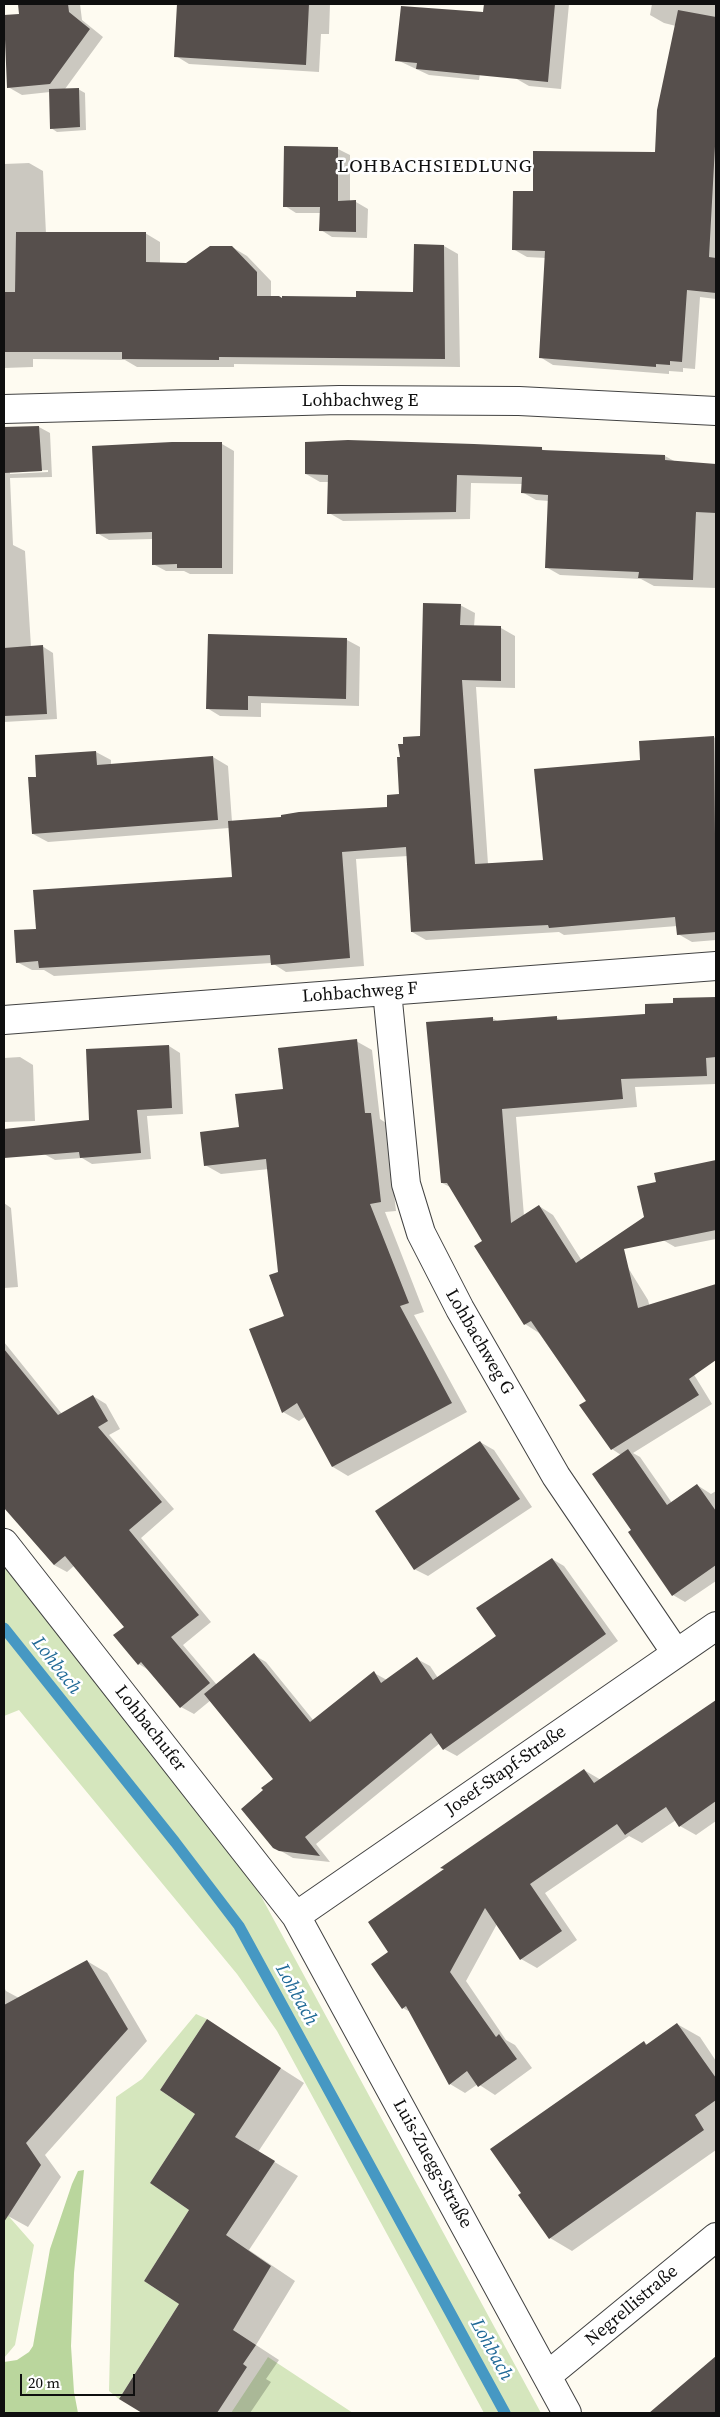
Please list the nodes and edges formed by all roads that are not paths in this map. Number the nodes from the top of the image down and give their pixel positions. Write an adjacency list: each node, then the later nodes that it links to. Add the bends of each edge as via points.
1 (4, 409): 2 (street, Lohbachweg E, via 339,400 520,401)
2 (716, 411)
3 (716, 966): 4 (street, Lohbachweg F)
4 (387, 991): 5 (street, Lohbachweg F); 8 (street, Lohbachweg G, via 406,1184 420,1233 460,1310 556,1476)
5 (4, 1020)
6 (4, 1543): 9 (street, Lohbachufer)
7 (716, 1626): 8 (street, Josef-Stapf-Straße)
8 (676, 1653): 9 (street, Josef-Stapf-Straße)
9 (296, 1916): 11 (street, Luis-Zuegg-Straße)
10 (716, 2236): 11 (street, Negrellistraße)
11 (548, 2375): 12 (street, Luis-Zuegg-Straße)
12 (567, 2413)

